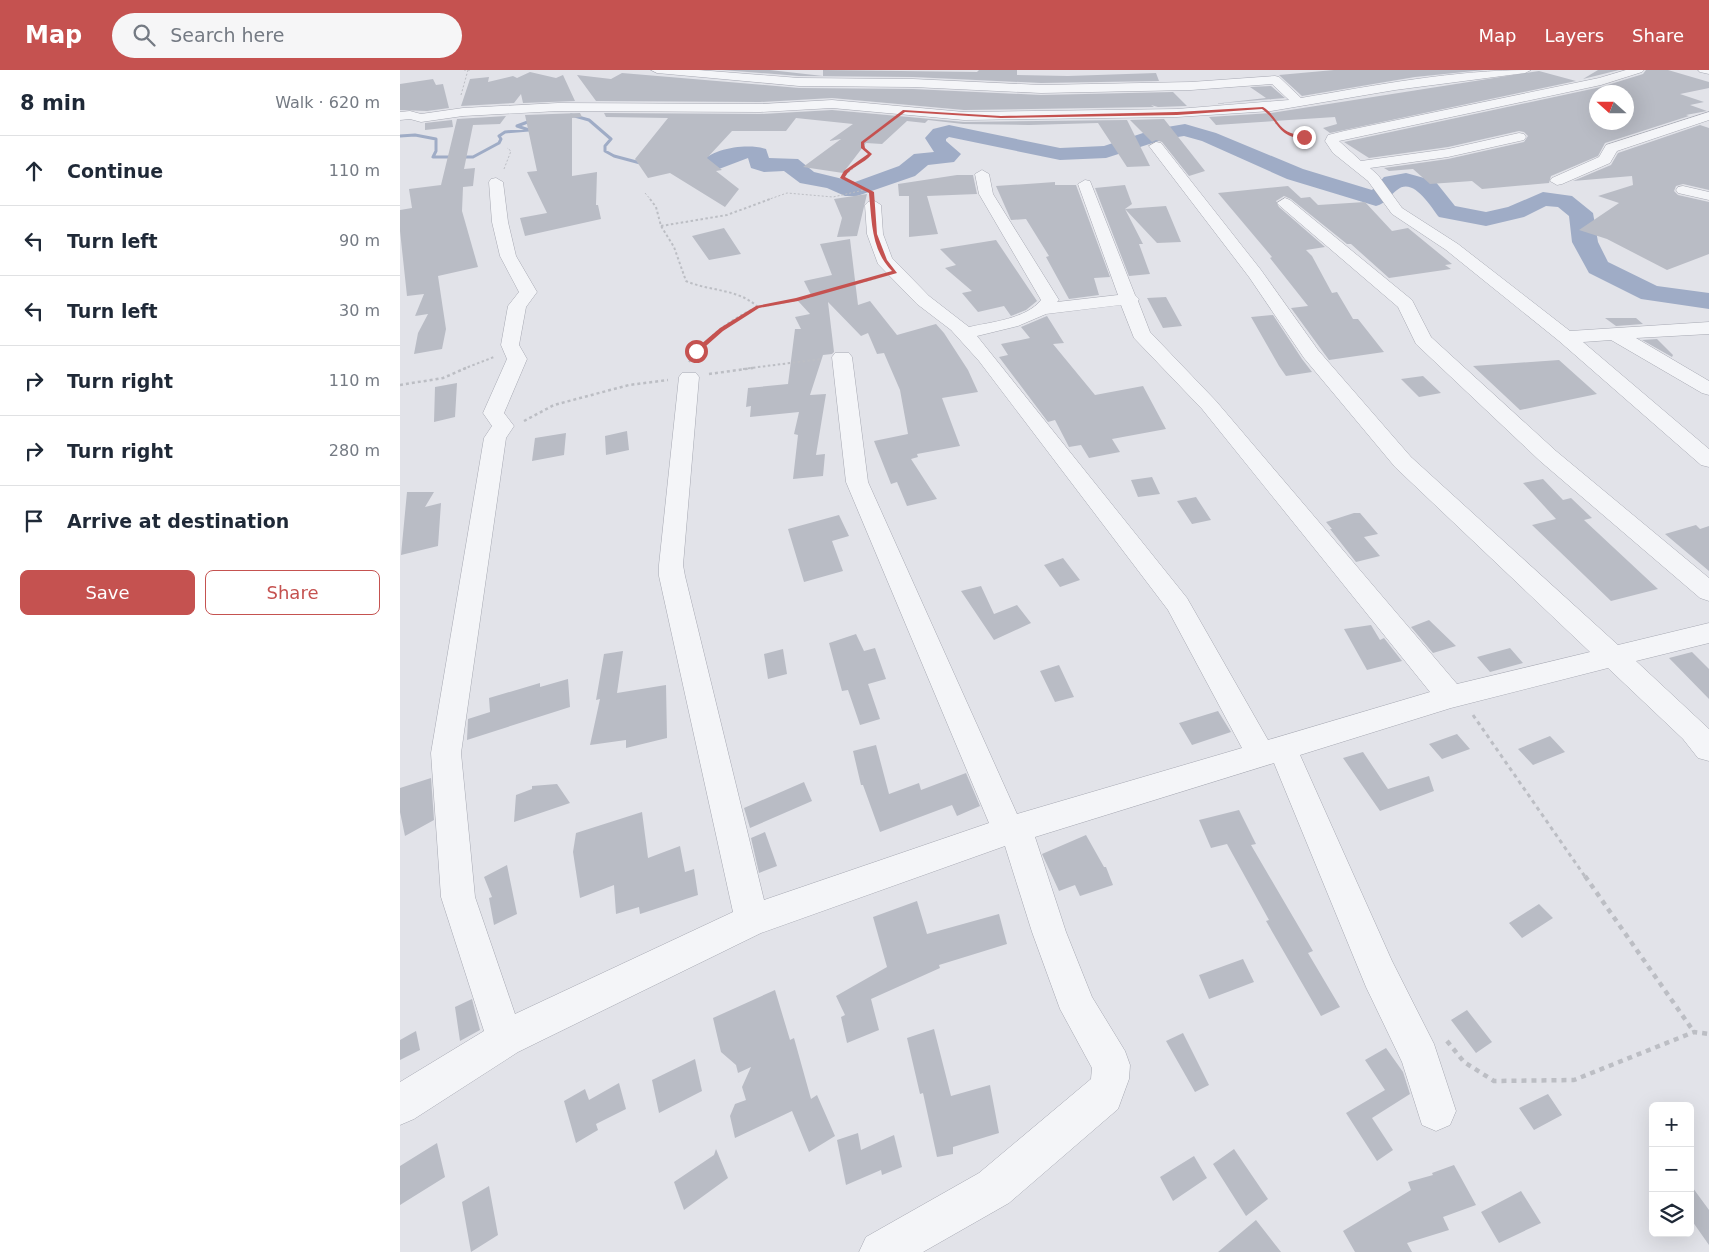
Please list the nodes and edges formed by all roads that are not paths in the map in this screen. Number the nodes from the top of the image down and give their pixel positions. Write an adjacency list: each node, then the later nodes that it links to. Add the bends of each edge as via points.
1 (657, 70): 6 (street, via 799,82 923,83 1041,89 1182,87 1275,80)
2 (1525, 70): 6 (street, via 1396,86)
3 (1638, 70): 11 (street, via 1601,81 1333,138 1338,150)
4 (1704, 70): 5 (street)
5 (1709, 71)
6 (1299, 103): 7 (street, via 1177,113 1001,117 832,104 760,108 564,107 463,112 421,118)
7 (400, 116)
8 (1709, 116): 13 (street, via 1611,148 1605,160)
9 (1520, 137): 11 (street, via 1448,153)
10 (1156, 146): 32 (street, via 1311,354 1404,462)
11 (1358, 166): 25 (street, via 1377,182 1397,211 1452,247)
12 (982, 174): 21 (street, via 985,191 1050,300)
13 (1557, 181)
14 (496, 182): 38 (street, via 502,231 511,265 528,289 516,308 510,345 517,359 494,413 503,426 495,438 446,747 458,897)
15 (1085, 184): 20 (street)
16 (1683, 190): 17 (street)
17 (1709, 196)
18 (870, 197): 23 (street, via 875,234 884,260 923,300)
19 (1285, 203): 30 (street, via 1406,304 1423,340 1541,449)
20 (1130, 300): 21 (street); 33 (street, via 1141,334 1209,405)
21 (1044, 309): 23 (street, via 1023,318)
22 (1706, 330): 24 (street)
23 (965, 333): 35 (street, via 1178,606)
24 (1614, 334): 25 (street); 28 (street)
25 (1566, 337): 29 (street)
26 (842, 357): 36 (street, via 857,482)
27 (688, 377): 37 (street, via 672,576)
28 (1709, 389)
29 (1709, 460)
30 (1709, 592)
31 (1709, 633): 32 (street)
32 (1612, 657): 33 (street); 34 (street)
33 (1451, 697): 35 (street)
34 (1709, 749)
35 (1272, 752): 36 (street); 40 (street, via 1420,1058)
36 (1012, 829): 37 (street); 41 (street, via 1078,1009 1110,1065 1110,1079 1104,1095 994,1188)
37 (752, 920): 38 (street)
38 (505, 1039): 39 (street)
39 (400, 1105)
40 (1436, 1110)
41 (881, 1252)

